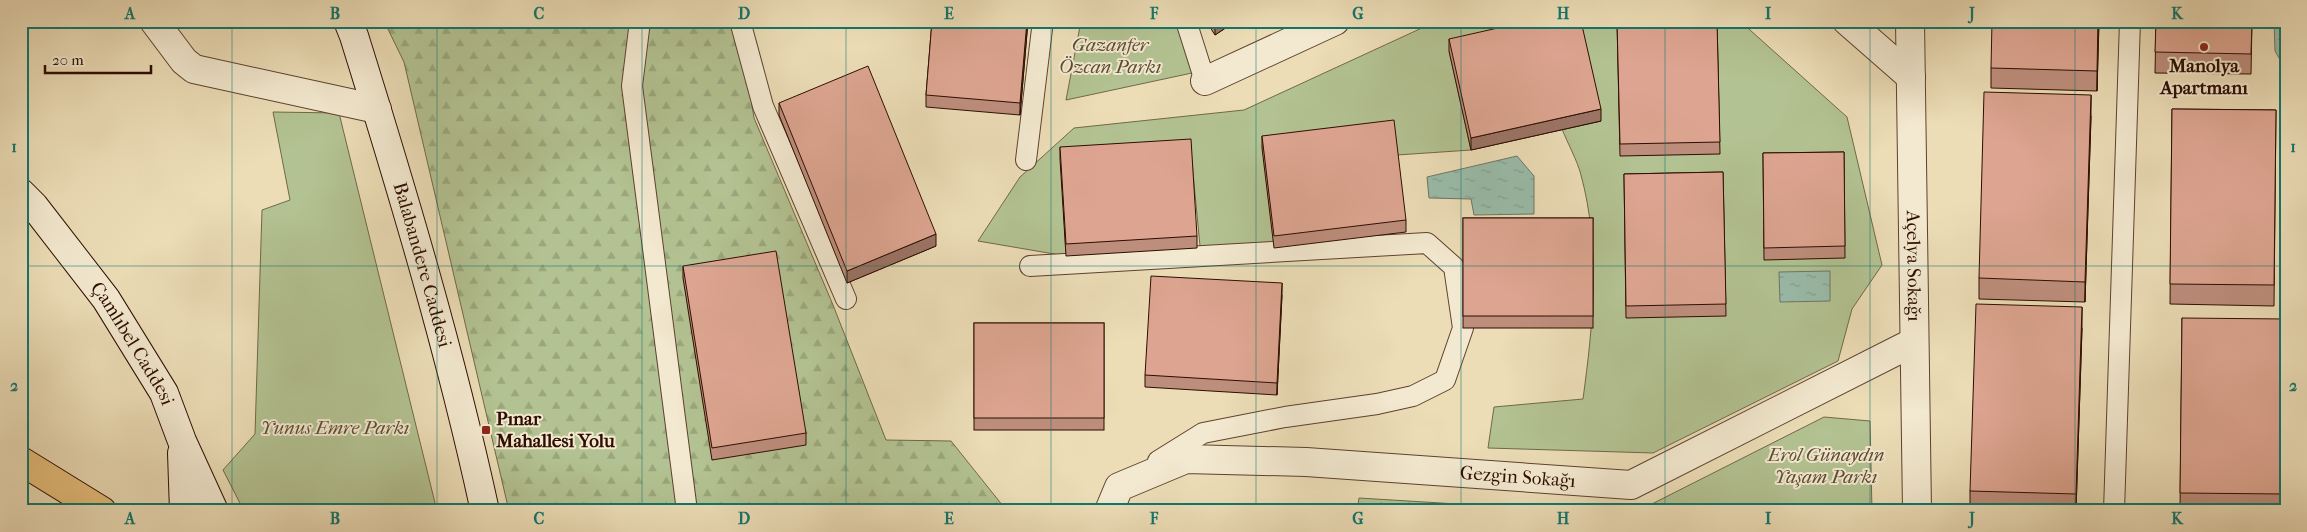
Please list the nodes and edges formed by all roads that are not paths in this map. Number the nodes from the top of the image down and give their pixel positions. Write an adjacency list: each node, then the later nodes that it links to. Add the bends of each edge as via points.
1 (154, 21): 13 (street, via 184,61 194,69)
2 (348, 21): 13 (street, Balabandere Caddesi)
3 (640, 21): 26 (lane, via 632,86)
4 (740, 21): 17 (lane, via 763,106)
5 (1043, 21): 14 (lane)
6 (1186, 21): 12 (lane)
7 (1335, 21): 12 (street)
8 (1847, 21): 11 (street)
9 (1910, 21): 11 (street, Açelya Sokağı)
10 (2130, 21): 28 (lane)
11 (1911, 77): 18 (street, Açelya Sokağı)
12 (1206, 81)
13 (377, 109): 25 (street, Balabandere Caddesi, via 464,415)
14 (1026, 160)
15 (21, 194): 19 (street, Çamlıbel Caddesi, via 34,206 106,299 164,394)
16 (1030, 266): 21 (lane, via 1427,243 1454,267 1463,328 1445,380 1414,396 1203,433)
17 (846, 299)
18 (1914, 342): 21 (street, Gezgin Sokağı, via 1631,485 1326,463 1186,459); 27 (street, Açelya Sokağı)
19 (182, 441): 23 (street); 24 (street, Çamlıbel Caddesi)
20 (21, 460): 22 (main road)
21 (1114, 499)
22 (102, 511)
23 (184, 511)
24 (214, 511)
25 (485, 511)
26 (687, 511)
27 (1917, 511)
28 (2114, 511)

